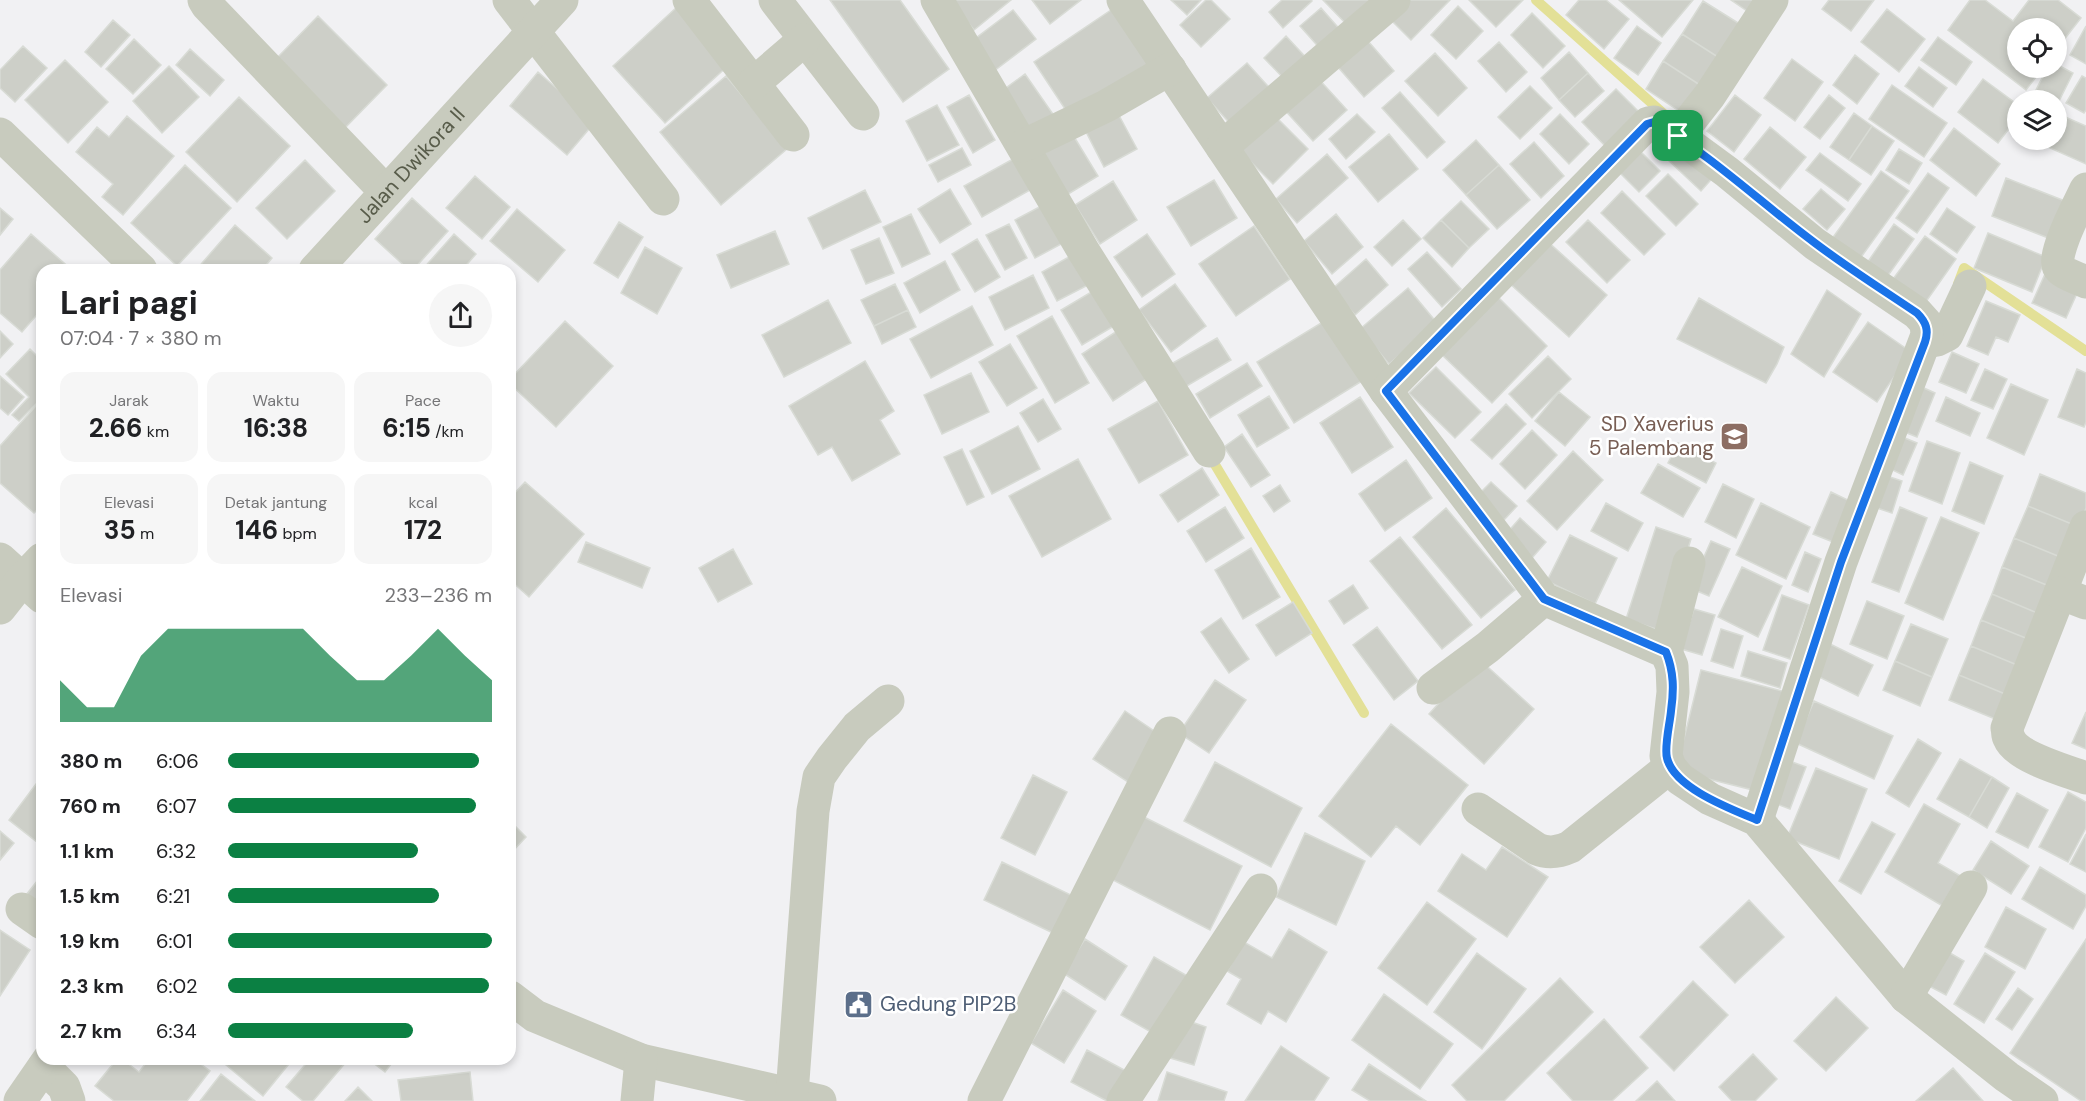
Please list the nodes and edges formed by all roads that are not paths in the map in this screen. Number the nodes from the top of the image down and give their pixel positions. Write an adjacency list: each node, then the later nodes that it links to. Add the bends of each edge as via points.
1 (204, 0): 21 (street)
2 (509, 0): 10 (street)
3 (562, 0): 10 (street)
4 (689, 0): 13 (street)
5 (775, 0): 11 (street)
6 (937, 0): 18 (street)
7 (1123, 0): 12 (street)
8 (1394, 0): 19 (street)
9 (1772, 0): 15 (street)
10 (532, 32): 21 (street, Jalan Dwikora II); 22 (street)
11 (804, 40): 13 (street); 14 (street)
12 (1170, 69): 18 (street, via 1106,106); 19 (street)
13 (753, 82): 17 (street)
14 (863, 114)
15 (1683, 129): 27 (street, via 1727,172 1815,244 1917,313 1926,323); 28 (street, via 1648,123)
16 (0, 134): 23 (street)
17 (793, 135)
18 (1023, 146): 29 (street)
19 (1222, 147): 28 (street)
20 (2086, 189): 25 (street, via 2056,261 2062,271)
21 (386, 192): 24 (street, Jalan Dwikora II)
22 (663, 199)
23 (135, 264)
24 (320, 264)
25 (2086, 282)
26 (1970, 286): 27 (street, via 1947,334)
27 (1925, 342): 43 (street, via 1841,562)
28 (1386, 391): 34 (street)
29 (1209, 452)
30 (2086, 527): 33 (street)
31 (1689, 563): 36 (street)
32 (26, 574): 35 (street)
33 (2073, 598): 41 (street, via 2007,728 2016,747)
34 (1544, 599): 36 (street); 37 (street)
35 (0, 608)
36 (1666, 652): 40 (street, via 1672,666 1674,692 1666,756)
37 (1432, 688)
38 (888, 701): 51 (street, via 856,727 819,777 813,811)
39 (1170, 733): 55 (street)
40 (1670, 767): 42 (street, via 1570,846 1554,852 1537,849); 43 (street, via 1680,779 1710,799)
41 (2086, 778)
42 (1478, 809)
43 (1757, 820): 46 (street)
44 (1971, 887): 46 (street)
45 (1261, 890): 56 (street)
46 (1906, 997): 57 (street)
47 (516, 1002): 48 (street, via 535,1016)
48 (641, 1060): 51 (street); 54 (street)
49 (46, 1065): 52 (street)
50 (48, 1065): 53 (street)
51 (806, 1098)
52 (20, 1101)
53 (69, 1101)
54 (637, 1101)
55 (984, 1101)
56 (1123, 1101)
57 (2042, 1101)

